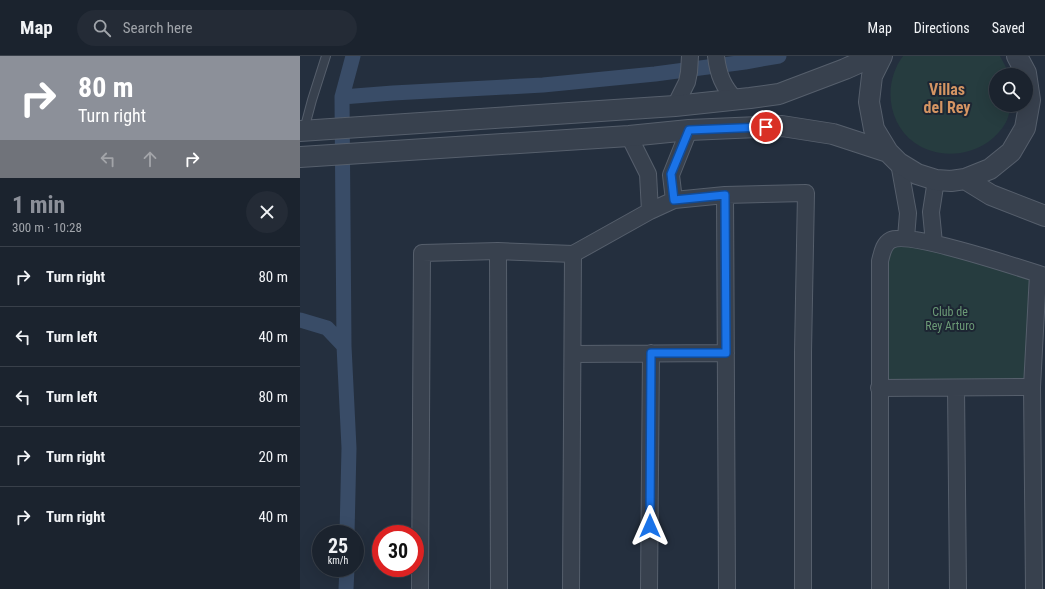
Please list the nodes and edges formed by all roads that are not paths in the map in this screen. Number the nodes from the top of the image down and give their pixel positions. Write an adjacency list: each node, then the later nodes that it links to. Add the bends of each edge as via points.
1 (326, 56): 9 (lane)
2 (690, 56): 8 (street, via 687,82)
3 (716, 56): 7 (street, via 722,84)
4 (874, 56): 7 (street, via 845,70 779,94)
5 (882, 56): 13 (street, via 872,76 869,102 874,129)
6 (1017, 56): 14 (street, via 1026,73 1030,100 1025,128 1011,152 996,165)
7 (736, 100): 8 (street)
8 (674, 106): 9 (street)
9 (302, 130)
10 (689, 130): 11 (street); 13 (street, via 782,126 833,134); 17 (street, via 671,174)
11 (629, 136): 12 (street); 18 (street, via 648,174)
12 (300, 157)
13 (893, 157): 15 (street, via 917,174); 20 (street, via 908,213)
14 (965, 179): 15 (street); 19 (street, via 991,195)
15 (936, 180): 21 (street, via 931,212)
16 (725, 195): 17 (street); 26 (street); 36 (street, via 806,193)
17 (674, 200): 18 (street)
18 (650, 211): 23 (street)
19 (1045, 216)
20 (906, 238): 21 (street); 29 (street, via 891,240 883,248 880,261)
21 (934, 243): 24 (street)
22 (498, 251): 23 (street); 31 (street, via 422,253); 32 (street)
23 (573, 254): 27 (street)
24 (1041, 275): 28 (street)
25 (651, 353): 26 (street); 27 (street); 34 (street)
26 (726, 353): 35 (street)
27 (573, 354): 33 (street)
28 (1032, 387): 30 (street); 39 (street)
29 (879, 388): 30 (street); 37 (street)
30 (956, 388): 38 (street)
31 (420, 589)
32 (499, 589)
33 (571, 589)
34 (649, 589)
35 (727, 589)
36 (803, 589)
37 (880, 589)
38 (958, 589)
39 (1034, 589)

